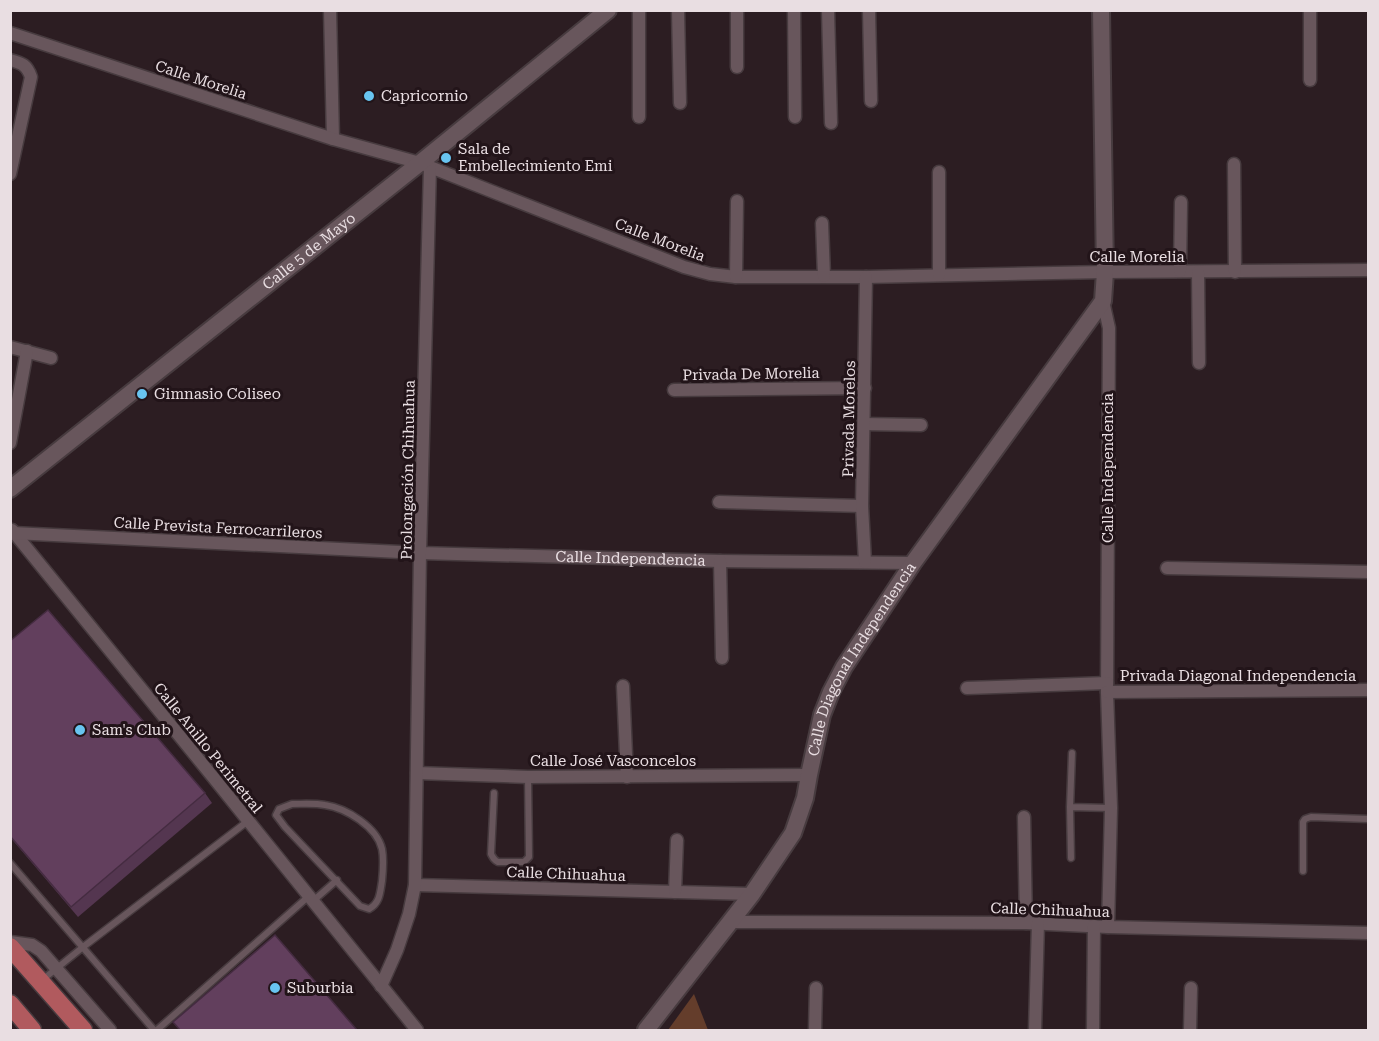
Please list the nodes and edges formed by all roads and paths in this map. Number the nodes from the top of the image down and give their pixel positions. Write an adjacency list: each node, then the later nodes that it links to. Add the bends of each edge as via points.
1 (330, 10): 20 (street)
2 (608, 10): 22 (main road, Calle 5 de Mayo)
3 (639, 10): 17 (street)
4 (678, 10): 16 (street)
5 (737, 10): 13 (street)
6 (794, 10): 18 (street)
7 (828, 10): 19 (street)
8 (869, 10): 15 (street)
9 (1101, 10): 30 (main road, Calle Independencia)
10 (1310, 10): 14 (street)
11 (10, 33): 20 (street, Calle Morelia)
12 (10, 60): 24 (street, via 27,66 31,77)
13 (737, 67)
14 (1310, 80)
15 (871, 101)
16 (680, 103)
17 (639, 117)
18 (795, 117)
19 (831, 123)
20 (333, 139): 22 (street, Calle Morelia)
21 (1234, 164): 32 (street)
22 (425, 165): 34 (street, Calle Morelia, via 684,267); 47 (main road, Calle 5 de Mayo); 51 (street, Prolongación Chihuahua)
23 (939, 172): 33 (street)
24 (10, 174)
25 (737, 201): 34 (street)
26 (1181, 202): 29 (street)
27 (822, 223): 35 (street)
28 (1368, 270): 32 (street, Calle Morelia)
29 (1180, 271): 30 (street, Calle Morelia); 31 (street, Calle Morelia)
30 (1104, 272): 33 (street, Calle Morelia); 37 (main road, Calle Independencia)
31 (1198, 272): 32 (street, Calle Morelia); 41 (street)
32 (1235, 272)
33 (939, 275): 36 (street, Calle Morelia)
34 (736, 276): 35 (street, Calle Morelia)
35 (824, 276): 36 (street, Calle Morelia)
36 (866, 277): 42 (street, Privada Morelos)
37 (1103, 301): 54 (main road, Calle Diagonal Independencia); 59 (street, Calle Independencia, via 1109,328)
38 (10, 347): 39 (street)
39 (27, 351): 40 (street); 46 (street)
40 (51, 358)
41 (1199, 363)
42 (865, 388): 43 (street, Privada De Morelia); 44 (street, Privada Morelos)
43 (674, 390)
44 (864, 424): 45 (street); 49 (street, Privada Morelos)
45 (921, 426)
46 (10, 443)
47 (10, 489)
48 (719, 502): 49 (street)
49 (862, 506): 53 (street, Privada Morelos)
50 (12, 531): 51 (street, Calle Prevista Ferrocarrileros); 72 (street, Calle Anillo Perimetral)
51 (420, 552): 52 (street, Calle Independencia); 63 (street, Prolongación Chihuahua)
52 (720, 561): 53 (street, Calle Independencia); 57 (street)
53 (866, 562): 54 (street, Calle Independencia)
54 (913, 564): 64 (main road, Calle Diagonal Independencia, via 831,692)
55 (1167, 567): 56 (street)
56 (1368, 572)
57 (722, 658)
58 (623, 686): 66 (street)
59 (1107, 687): 60 (street, Privada Diagonal Independencia); 61 (street, Privada Diagonal Independencia); 69 (street, Calle Independencia)
60 (967, 688)
61 (1368, 690)
62 (1072, 753): 68 (lane)
63 (417, 773): 65 (street, Calle José Vasconcelos); 78 (street)
64 (809, 775): 66 (street, Calle José Vasconcelos); 80 (main road, Calle Diagonal Independencia, via 793,833)
65 (528, 777): 66 (street, Calle José Vasconcelos); 67 (lane, via 529,857 524,862 498,862 492,857)
66 (627, 777)
67 (494, 793)
68 (1070, 807): 69 (lane); 74 (lane)
69 (1111, 808): 85 (street, Calle Independencia)
70 (1024, 817): 83 (street)
71 (1368, 819): 76 (lane, via 1305,819)
72 (248, 821): 81 (street, Calle Anillo Perimetral); 89 (lane)
73 (677, 840): 79 (street)
74 (1071, 858)
75 (10, 862): 89 (lane)
76 (1303, 871)
77 (337, 880): 77 (lane, via 360,906 369,909 375,905 383,869 381,847 375,835 358,818 338,808 292,804 279,809 276,815 285,827); 81 (lane)
78 (415, 885): 79 (street, Calle Chihuahua); 92 (street, via 410,914)
79 (675, 892): 80 (street, Calle Chihuahua)
80 (752, 894): 82 (main road, Calle Diagonal Independencia)
81 (311, 899): 92 (street, Calle Anillo Perimetral); 99 (lane)
82 (731, 922): 83 (street, Calle Chihuahua); 101 (main road, Calle Diagonal Independencia)
83 (1032, 923): 84 (street, Calle Chihuahua); 103 (street)
84 (1094, 926): 85 (street, Calle Chihuahua); 104 (street)
85 (1108, 927): 86 (street, Calle Chihuahua)
86 (1368, 933)
87 (10, 942): 90 (street, via 39,949)
88 (10, 947): 91 (main road)
89 (83, 947): 90 (lane); 99 (lane)
90 (56, 969): 91 (lane); 98 (street)
91 (41, 982): 97 (main road)
92 (381, 986): 100 (street, Calle Anillo Perimetral)
93 (816, 988): 102 (street)
94 (1191, 988): 105 (street)
95 (10, 1004): 96 (main road)
96 (32, 1030)
97 (83, 1030)
98 (110, 1030)
99 (155, 1030)
100 (417, 1030)
101 (646, 1030)
102 (815, 1030)
103 (1035, 1030)
104 (1092, 1030)
105 (1190, 1030)

